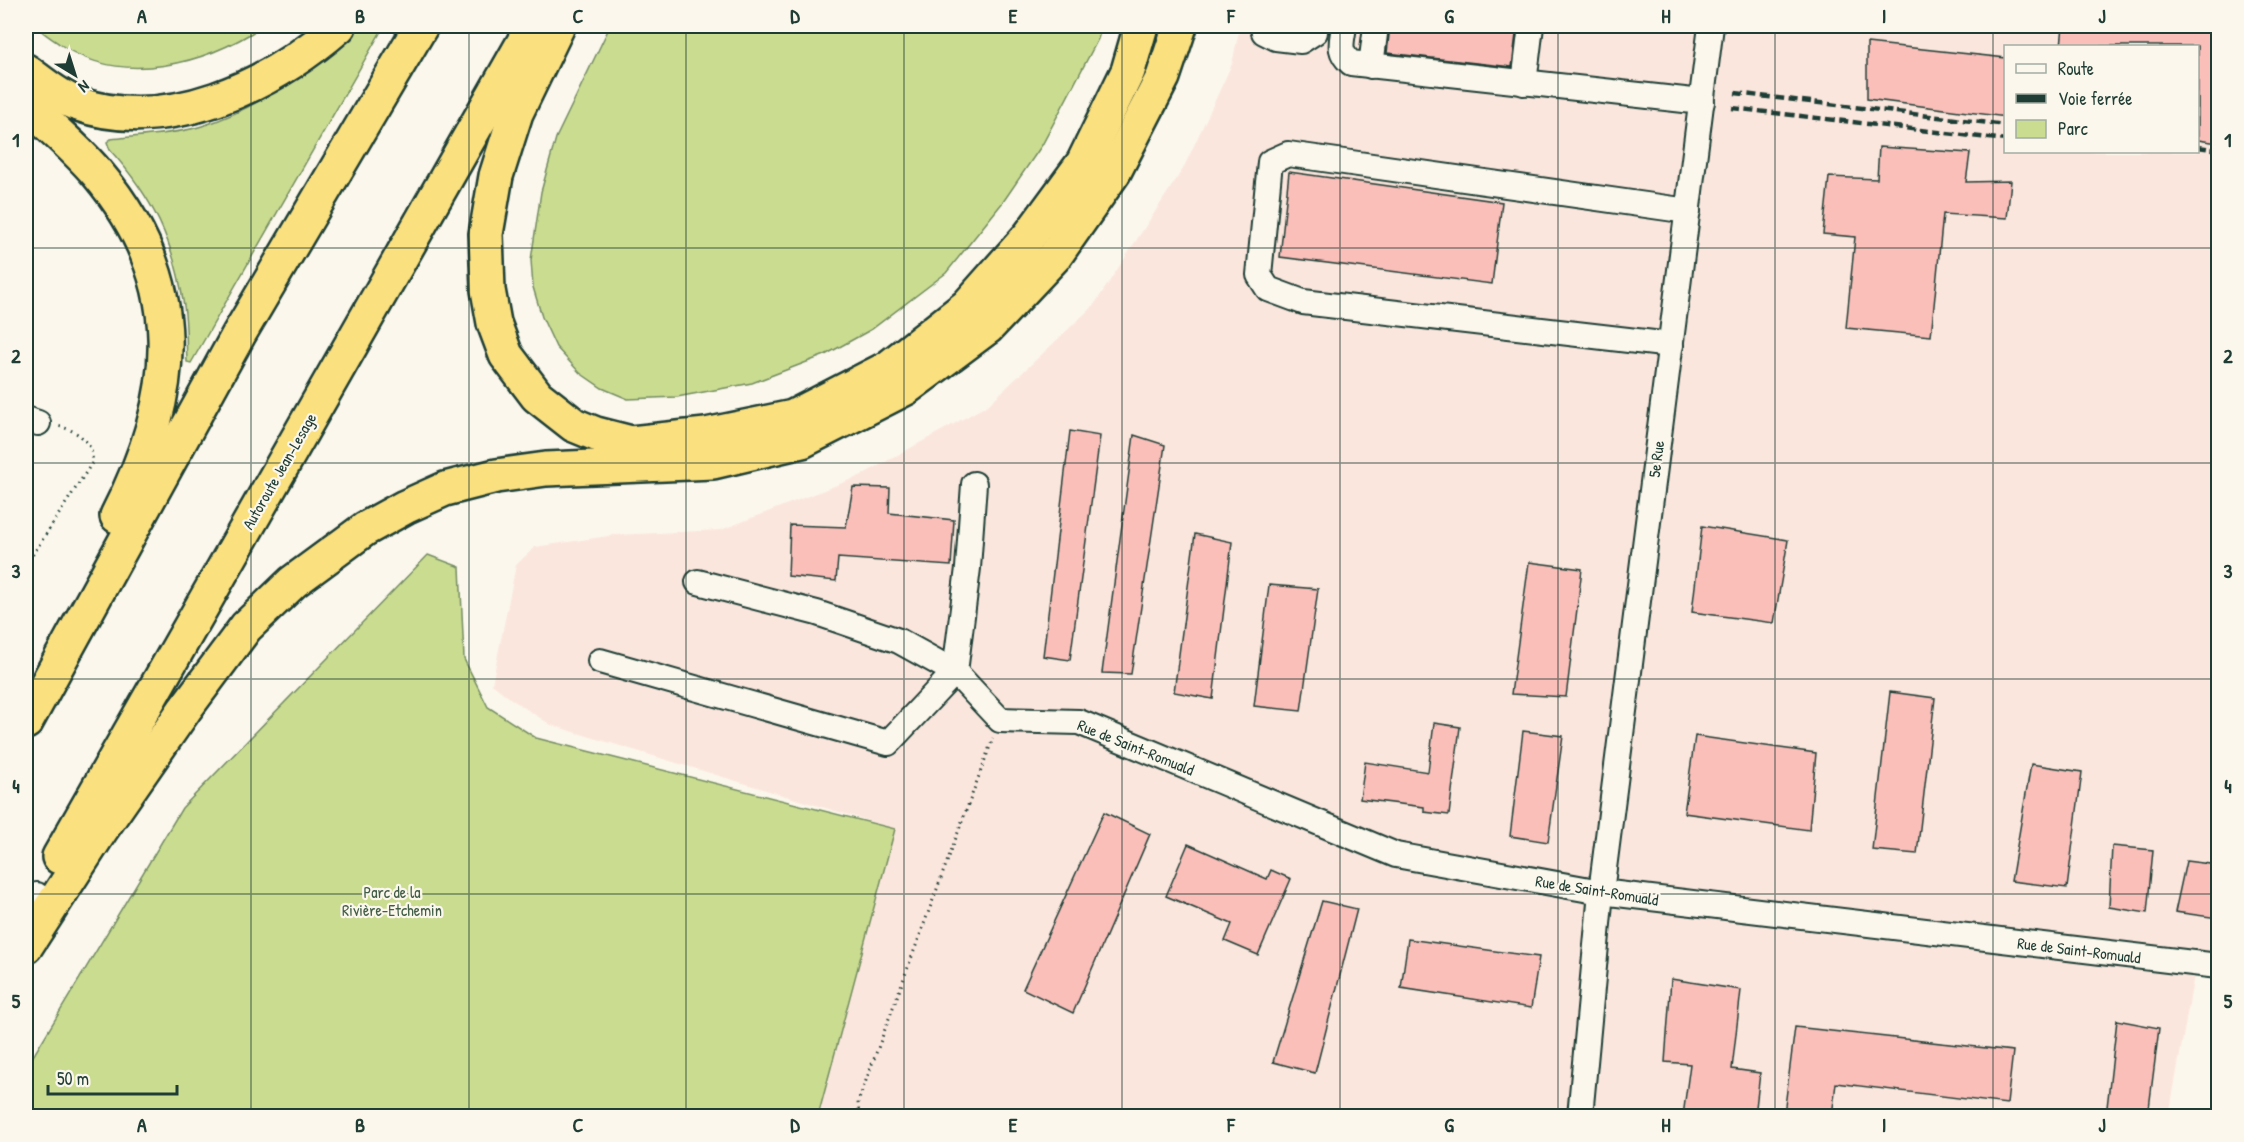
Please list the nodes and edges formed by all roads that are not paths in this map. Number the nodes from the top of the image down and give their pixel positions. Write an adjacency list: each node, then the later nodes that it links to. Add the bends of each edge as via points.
1 (339, 26): 14 (highway, via 279,68 234,92 203,104 158,112 117,113 74,103)
2 (421, 26): 25 (highway, via 239,334)
3 (533, 26): 27 (highway, Autoroute Jean-Lesage)
4 (558, 26): 5 (highway, via 516,113 496,176 486,234 488,290 494,323 506,355 537,396 574,425 631,443 706,435 793,417 888,368 967,306 1030,235 1083,163 1128,71)
5 (1142, 26)
6 (1180, 26): 28 (highway, via 1163,77 1114,172 1055,256 988,327 906,388 802,441 713,462 546,469 445,489 365,529 293,582 246,627 184,709)
7 (1262, 26): 8 (street, via 1264,32 1276,38 1301,41 1315,32)
8 (1315, 26)
9 (1344, 26): 13 (street, via 1343,57 1351,63)
10 (1376, 26): 13 (street)
11 (1532, 26): 15 (street)
12 (1711, 26): 16 (street, 5e Rue)
13 (1371, 66): 15 (street)
14 (26, 71)
15 (1524, 83): 16 (street)
16 (1701, 102): 18 (street, 5e Rue)
17 (26, 104): 24 (highway, via 96,172 122,206 155,271 166,326 164,377 154,424 127,495)
18 (1688, 211): 19 (street, 5e Rue); 19 (street, via 1288,154 1270,162 1259,275 1268,289 1303,302)
19 (1671, 345): 26 (street, 5e Rue)
20 (974, 484): 23 (street)
21 (698, 582): 23 (street, via 817,613 899,641)
22 (600, 661): 23 (street, via 888,743)
23 (955, 672): 26 (street, Rue de Saint-Romuald, via 1000,720 1079,722 1396,855)
24 (26, 691)
25 (26, 722)
26 (1601, 892): 29 (street, Rue de Saint-Romuald); 30 (street, 5e Rue)
27 (29, 906)
28 (26, 946)
29 (2218, 966)
30 (1580, 1116)

